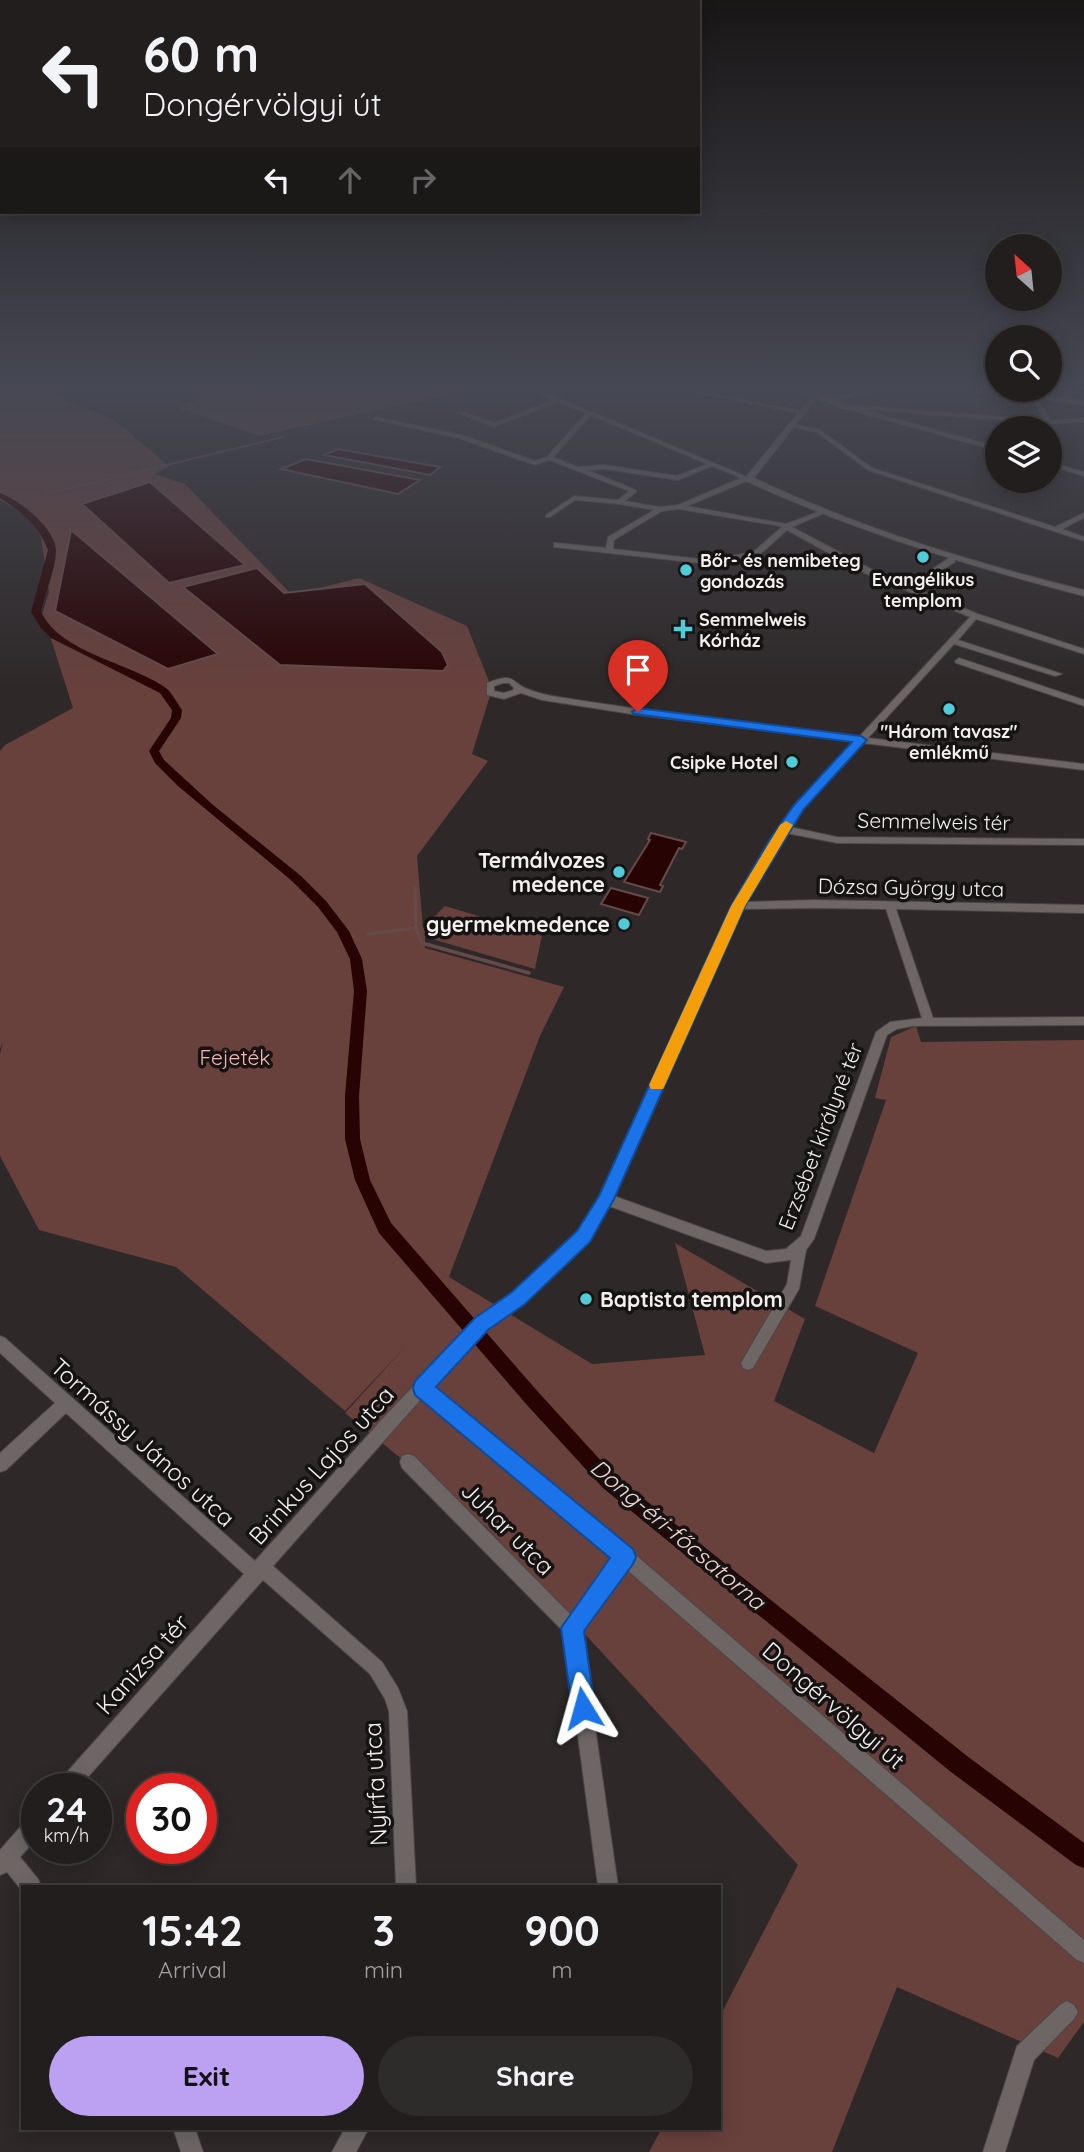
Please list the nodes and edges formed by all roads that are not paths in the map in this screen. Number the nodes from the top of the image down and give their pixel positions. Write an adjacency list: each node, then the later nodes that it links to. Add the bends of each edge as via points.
1 (631, 490): 5 (street)
2 (720, 490): 6 (street)
3 (772, 490): 8 (street)
4 (935, 490): 12 (street)
5 (619, 502): 7 (street); 10 (street, via 574,498)
6 (679, 507): 7 (street); 11 (street)
7 (660, 509): 15 (street, via 611,539)
8 (820, 513): 11 (street); 17 (street)
9 (1084, 515): 12 (street)
10 (548, 516)
11 (788, 526): 16 (street); 18 (street)
12 (1055, 530): 13 (street)
13 (1084, 539)
14 (557, 545): 15 (street)
15 (609, 551): 16 (street, via 702,563)
16 (750, 556)
17 (953, 560): 18 (street); 19 (street)
18 (908, 588): 20 (street)
19 (1084, 593)
20 (975, 616): 21 (street); 22 (street)
21 (953, 641): 24 (street); 29 (street)
22 (1084, 652)
23 (959, 661): 26 (street)
24 (1037, 668): 25 (street); 26 (street)
25 (1058, 674)
26 (1021, 682): 28 (street)
27 (518, 690): 29 (street, via 586,704)
28 (1084, 704)
29 (861, 740): 30 (street); 31 (street)
30 (1084, 767)
31 (784, 829): 32 (street, Semmelweis tér, via 837,840); 33 (street)
32 (1084, 842)
33 (738, 906): 34 (street, Dózsa György utca); 38 (street)
34 (890, 906): 35 (street, Dózsa György utca); 37 (street)
35 (1084, 909)
36 (1084, 1021): 37 (street, Erzsébet királyné tér)
37 (929, 1022): 39 (street, Erzsébet királyné tér, via 894,1025 882,1032 807,1238)
38 (606, 1199): 39 (street, Erzsébet királyné tér, via 766,1258 786,1257); 40 (street, via 584,1237 565,1257)
39 (799, 1249): 42 (street, Erzsébet királyné tér, via 794,1285)
40 (482, 1324): 43 (street)
41 (0, 1343): 44 (street, Tormássy János utca)
42 (748, 1363)
43 (422, 1388): 47 (street, Dongérvölgyi út); 48 (street, Brinkus Lajos utca)
44 (66, 1403): 46 (street); 48 (street, Tormássy János utca)
45 (408, 1462): 49 (street, Juhar utca)
46 (0, 1464)
47 (625, 1557): 49 (street); 56 (street, Dongérvölgyi út)
48 (259, 1571): 50 (street, Kanizsa tér); 54 (street, Nyírfa utca, via 376,1668 392,1694 398,1711)
49 (572, 1628): 55 (street)
50 (79, 1773)
51 (21, 1841): 52 (street)
52 (4, 1861): 53 (street)
53 (30, 1885)
54 (406, 1885)
55 (608, 1885)
56 (1084, 1953)
57 (1067, 2012): 62 (street, via 1025,2054)
58 (185, 2130): 60 (street)
59 (357, 2130): 61 (street)
60 (192, 2152)
61 (343, 2152)
62 (994, 2152)

